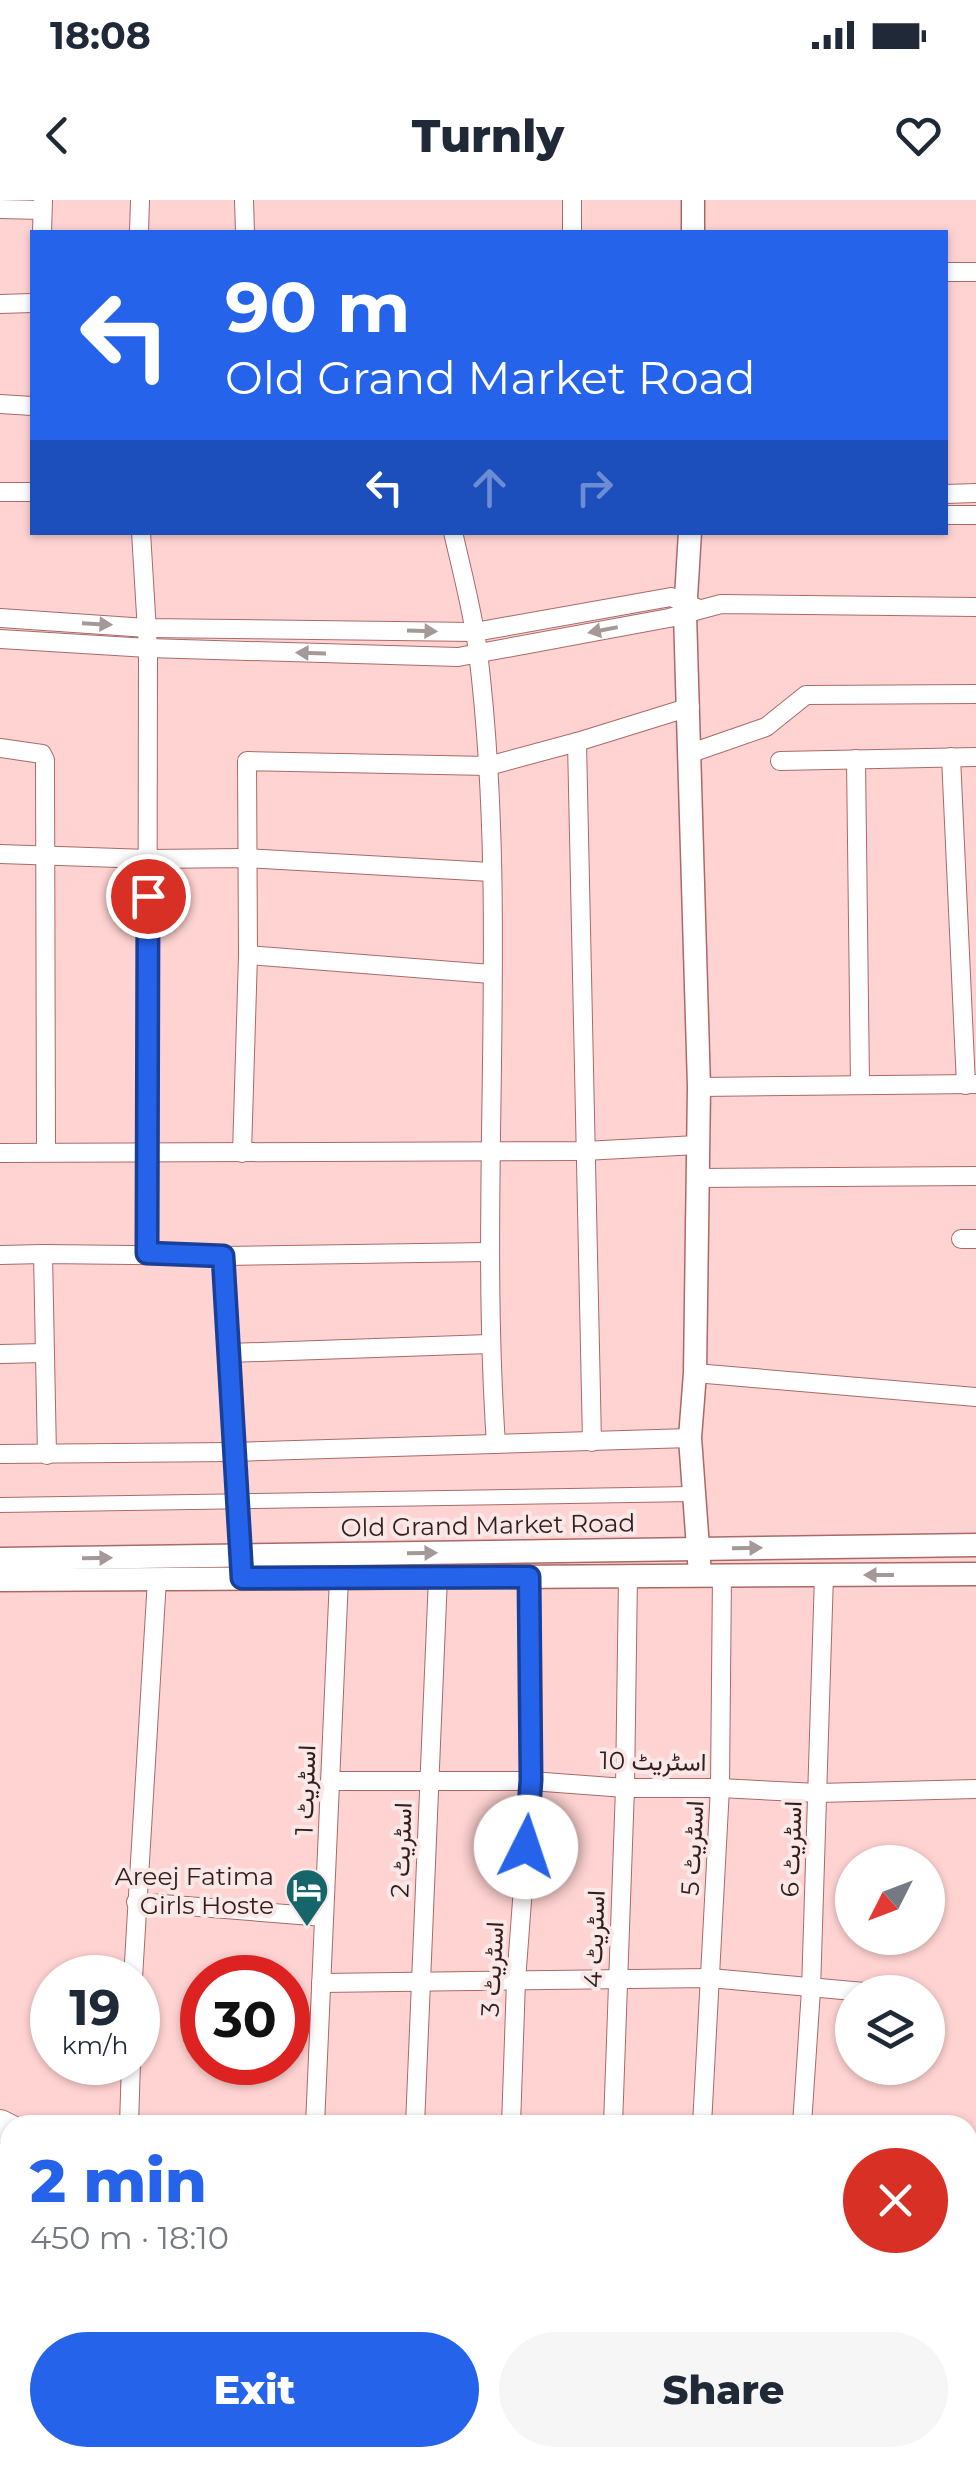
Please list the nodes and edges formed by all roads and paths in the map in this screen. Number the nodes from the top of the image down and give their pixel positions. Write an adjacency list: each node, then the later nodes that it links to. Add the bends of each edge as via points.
1 (140, 200): 7 (street)
2 (244, 200): 8 (street)
3 (572, 200): 9 (street)
4 (693, 200): 10 (street)
5 (42, 205): 6 (street)
6 (0, 209)
7 (139, 230)
8 (245, 230)
9 (572, 230)
10 (693, 230)
11 (948, 272): 12 (street)
12 (976, 272)
13 (30, 303): 14 (street)
14 (0, 304)
15 (0, 404): 16 (street)
16 (30, 406)
17 (0, 492): 18 (street)
18 (30, 492)
19 (976, 493): 20 (street)
20 (948, 494)
21 (976, 515): 22 (street)
22 (948, 516)
23 (141, 535): 29 (street)
24 (454, 535): 30 (street)
25 (690, 535): 26 (street)
26 (689, 608): 27 (street); 30 (street, via 670,597); 33 (street, one-way to 33); 35 (street)
27 (976, 608)
28 (0, 618): 29 (street, one-way to 29)
29 (147, 628): 30 (street, one-way to 30); 32 (street)
30 (474, 632): 33 (street)
31 (0, 639): 32 (street)
32 (148, 648): 33 (street, one-way to 32, via 431,658); 47 (street)
33 (478, 653): 43 (street)
34 (976, 694): 38 (street, via 806,695 766,727)
35 (690, 707): 36 (street); 38 (street)
36 (577, 742): 43 (street); 57 (street)
37 (0, 748): 45 (street, via 42,754)
38 (691, 753): 53 (street)
39 (951, 757): 40 (street); 41 (street); 51 (street)
40 (976, 757)
41 (856, 759): 42 (street); 52 (street)
42 (780, 761)
43 (488, 766): 46 (street, via 251,759); 48 (street)
44 (0, 854): 45 (street)
45 (44, 856): 47 (street); 55 (street)
46 (246, 858): 47 (street); 48 (street); 49 (street)
47 (148, 859): 58 (street)
48 (492, 872): 50 (street)
49 (248, 955): 50 (street); 60 (street)
50 (491, 974): 56 (street)
51 (971, 1084): 52 (street)
52 (860, 1085): 53 (street)
53 (699, 1086): 54 (street)
54 (697, 1145): 57 (street); 62 (street)
55 (46, 1151): 58 (street); 59 (street)
56 (491, 1151): 57 (street); 60 (street); 63 (street)
57 (584, 1151): 75 (street)
58 (148, 1152): 60 (street); 64 (street)
59 (0, 1153)
60 (242, 1153)
61 (976, 1176): 62 (street)
62 (697, 1178): 72 (street)
63 (488, 1252): 67 (street); 68 (street)
64 (147, 1253): 65 (street); 67 (street)
65 (43, 1254): 66 (street); 69 (street)
66 (0, 1255)
67 (223, 1256): 70 (street)
68 (490, 1344): 70 (street); 76 (street)
69 (45, 1353): 71 (street); 79 (street)
70 (229, 1353): 77 (street)
71 (0, 1354)
72 (695, 1373): 73 (street); 74 (street)
73 (976, 1397)
74 (690, 1438): 75 (street); 80 (street)
75 (592, 1442): 76 (street)
76 (496, 1444): 77 (street)
77 (233, 1452): 79 (street); 81 (street)
78 (0, 1454): 79 (street)
79 (47, 1455)
80 (693, 1494): 81 (street); 84 (street)
81 (236, 1503): 82 (street); 86 (street)
82 (0, 1504)
83 (976, 1545): 84 (street, Old Grand Market Road, one-way to 83)
84 (700, 1549): 86 (street, Old Grand Market Road, one-way to 84); 87 (street)
85 (0, 1559): 86 (street, Old Grand Market Road, one-way to 86)
86 (242, 1567): 93 (street, Old Grand Market Road); 94 (street, Old Grand Market Road)
87 (711, 1574): 89 (street, Old Grand Market Road); 90 (street, Old Grand Market Road); 100 (street, اسٹریٹ 5)
88 (976, 1574): 89 (street, Old Grand Market Road, one-way to 89)
89 (824, 1575): 102 (street, اسٹریٹ 6)
90 (628, 1576): 92 (street, Old Grand Market Road); 99 (street, اسٹریٹ 4)
91 (438, 1577): 92 (street, Old Grand Market Road); 93 (street, Old Grand Market Road); 96 (street, اسٹریٹ 2)
92 (529, 1577): 97 (street, اسٹریٹ 3)
93 (339, 1578): 98 (street, اسٹریٹ 1)
94 (157, 1579): 95 (street, Old Grand Market Road); 103 (street)
95 (0, 1580)
96 (429, 1780): 97 (street, اسٹریٹ 10); 98 (street, اسٹریٹ 10); 109 (street, اسٹریٹ 2)
97 (531, 1780): 99 (street, اسٹریٹ 10); 108 (street, اسٹریٹ 3)
98 (330, 1782): 104 (street, اسٹریٹ 1)
99 (625, 1788): 100 (street, اسٹریٹ 10); 107 (street, اسٹریٹ 4)
100 (720, 1788): 102 (street, اسٹریٹ 10); 106 (street, اسٹریٹ 5)
101 (976, 1789): 102 (street, اسٹریٹ 10)
102 (818, 1793): 111 (street, اسٹریٹ 6)
103 (136, 1902): 104 (street); 105 (street)
104 (324, 1918): 110 (street, اسٹریٹ 1)
105 (134, 1955)
106 (710, 1978): 107 (street); 111 (street); 119 (street, اسٹریٹ 5)
107 (617, 1980): 108 (street); 118 (street, اسٹریٹ 4)
108 (516, 1981): 109 (street); 117 (street, اسٹریٹ 3)
109 (421, 1982): 110 (street); 116 (street, اسٹریٹ 2)
110 (322, 1983): 115 (street, اسٹریٹ 1)
111 (811, 1990): 112 (street); 120 (street, اسٹریٹ 6)
112 (835, 1991)
113 (130, 2085): 114 (street)
114 (129, 2115)
115 (316, 2115)
116 (415, 2115)
117 (511, 2115)
118 (613, 2115)
119 (703, 2115)
120 (803, 2115)

